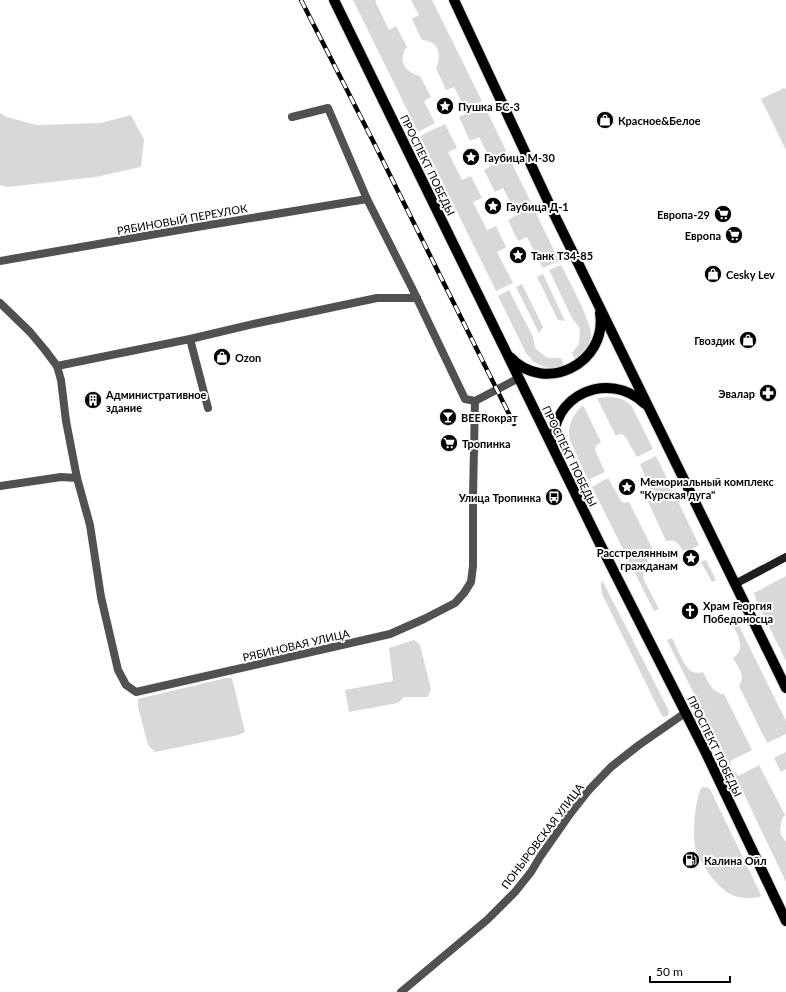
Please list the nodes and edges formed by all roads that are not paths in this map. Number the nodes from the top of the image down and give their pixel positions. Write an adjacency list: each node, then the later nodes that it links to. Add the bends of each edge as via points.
1 (334, 0): 10 (main road, ПРОСПЕКТ ПОБЕДЫ)
2 (454, 0): 8 (main road)
3 (292, 117): 4 (street, via 328,108)
4 (367, 199): 5 (street, РЯБИНОВЫЙ ПЕРЕУЛОК); 6 (street)
5 (0, 261)
6 (417, 298): 9 (street, via 377,298); 13 (street, via 465,399)
7 (0, 303): 11 (street, via 30,332)
8 (599, 307): 10 (main road, via 600,326 596,343 579,364 554,374 545,374 519,366); 15 (main road)
9 (190, 339): 11 (street); 14 (street)
10 (507, 354): 12 (main road, ПРОСПЕКТ ПОБЕДЫ)
11 (57, 366): 17 (street)
12 (519, 378): 13 (street); 16 (main road, ПРОСПЕКТ ПОБЕДЫ)
13 (475, 401): 17 (street, РЯБИНОВАЯ УЛИЦА, via 473,566 471,582 455,603 390,634 136,692 126,685 118,670 101,596 90,525)
14 (208, 408)
15 (649, 409): 16 (main road, via 629,392 620,389 602,388 585,392 570,402 559,416 554,433); 20 (main road)
16 (554, 450): 22 (main road, ПРОСПЕКТ ПОБЕДЫ)
17 (77, 478): 18 (street)
18 (0, 486)
19 (786, 557): 20 (main road)
20 (736, 584): 21 (main road)
21 (786, 688)
22 (686, 713): 23 (main road, ПРОСПЕКТ ПОБЕДЫ); 24 (street, ПОНЫРОВСКАЯ УЛИЦА, via 611,768 570,814 515,892 487,920)
23 (786, 922)
24 (401, 992)

